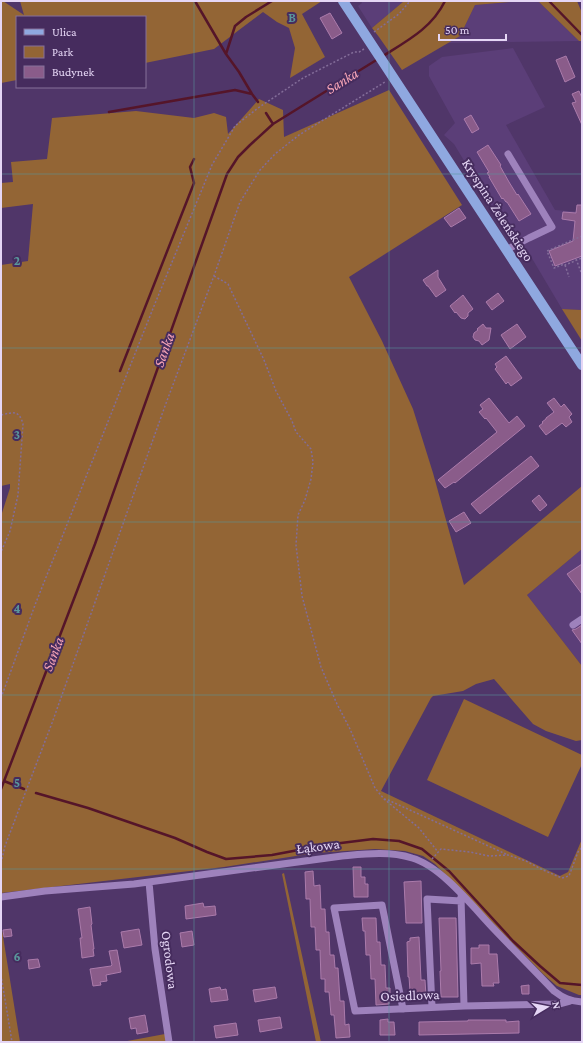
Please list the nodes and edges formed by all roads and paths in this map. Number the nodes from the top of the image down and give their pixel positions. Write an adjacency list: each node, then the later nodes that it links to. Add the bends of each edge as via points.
1 (344, 1): 3 (main road, Kryspina Żeleńskiego)
2 (410, 1): 3 (path, via 399,14)
3 (367, 37): 4 (main road, Kryspina Żeleńskiego)
4 (369, 47): 5 (main road, Kryspina Żeleńskiego); 20 (path, via 303,78 258,108 235,126 212,165 35,605)
5 (392, 74): 8 (main road, Kryspina Żeleńskiego); 13 (path, via 299,135 260,170 240,202)
6 (508, 154): 8 (street, via 552,227)
7 (582, 236): 11 (path, via 547,251 554,268)
8 (506, 250): 15 (main road, Kryspina Żeleńskiego)
9 (582, 258): 10 (path)
10 (576, 260): 11 (path); 12 (path)
11 (564, 264): 14 (path)
12 (581, 272)
13 (214, 276): 21 (path, via 228,284 296,432 311,449 311,479 298,515 296,545 302,596 321,667 375,788); 26 (path)
14 (569, 277)
15 (582, 365)
16 (1, 414): 17 (path, via 15,413 21,417 23,424 18,495 10,531)
17 (1, 552)
18 (582, 619): 19 (street)
19 (573, 625)
20 (1, 698)
21 (384, 799): 23 (path, via 419,828); 24 (path)
22 (582, 847): 24 (path, via 569,876 562,878)
23 (438, 852): 24 (path, via 446,849 488,856); 25 (path)
24 (508, 855)
25 (431, 861)
26 (1, 862)
27 (149, 882): 28 (street, Łąkowa); 29 (street, Łąkowa, via 311,859 375,853 393,854 426,863); 37 (street, Ogrodowa, via 155,949)
28 (1, 897)
29 (461, 897): 31 (street, Łąkowa, via 554,991); 33 (street); 35 (street, via 427,899)
30 (1, 975): 36 (path)
31 (570, 1001): 32 (street, Łąkowa); 33 (street, Osiedlowa, via 559,1004)
32 (582, 1002)
33 (464, 1006): 35 (street, Osiedlowa)
34 (403, 1008): 34 (street, Osiedlowa, via 355,1011 334,908 382,905); 35 (street, Osiedlowa)
35 (432, 1008)
36 (12, 1042)
37 (169, 1042)

